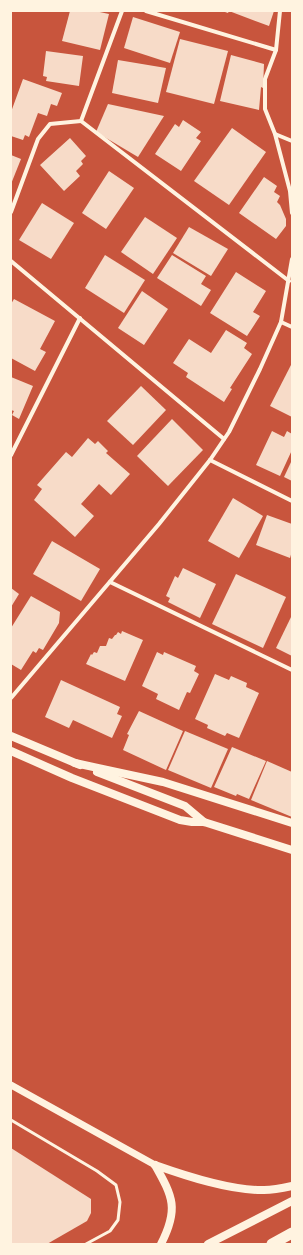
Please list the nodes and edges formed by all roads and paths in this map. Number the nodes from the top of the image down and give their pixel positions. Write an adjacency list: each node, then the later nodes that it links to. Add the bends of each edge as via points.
1 (122, 11): 5 (street)
2 (146, 11): 4 (street)
3 (280, 11): 4 (street)
4 (276, 50): 6 (street, via 265,79 265,109)
5 (81, 121): 8 (street, via 50,124 38,139); 12 (street)
6 (275, 134): 7 (street); 9 (street, via 290,191)
7 (292, 141)
8 (11, 212)
9 (292, 213)
10 (292, 259): 12 (street)
11 (11, 260): 13 (street)
12 (289, 281): 14 (street)
13 (80, 318): 16 (street); 17 (street)
14 (281, 322): 15 (street); 16 (street)
15 (292, 327)
16 (224, 439): 18 (street)
17 (11, 455)
18 (210, 460): 19 (street); 20 (street)
19 (292, 502)
20 (110, 582): 21 (street); 22 (street)
21 (292, 670)
22 (11, 698)
23 (11, 736): 25 (main road)
24 (11, 751): 26 (main road, via 180,820)
25 (75, 763): 26 (main road, via 186,806); 27 (main road, via 163,782)
26 (204, 822): 28 (main road)
27 (292, 823)
28 (292, 850)
29 (11, 1085): 31 (street)
30 (11, 1120): 35 (lane, via 116,1185 120,1202 118,1220 110,1231)
31 (155, 1165): 32 (main road, via 193,1178 229,1186 263,1190); 36 (main road, via 169,1190 173,1213)
32 (292, 1186)
33 (292, 1201): 37 (main road)
34 (292, 1233): 38 (highway)
35 (86, 1244)
36 (161, 1244)
37 (208, 1244)
38 (272, 1244)

